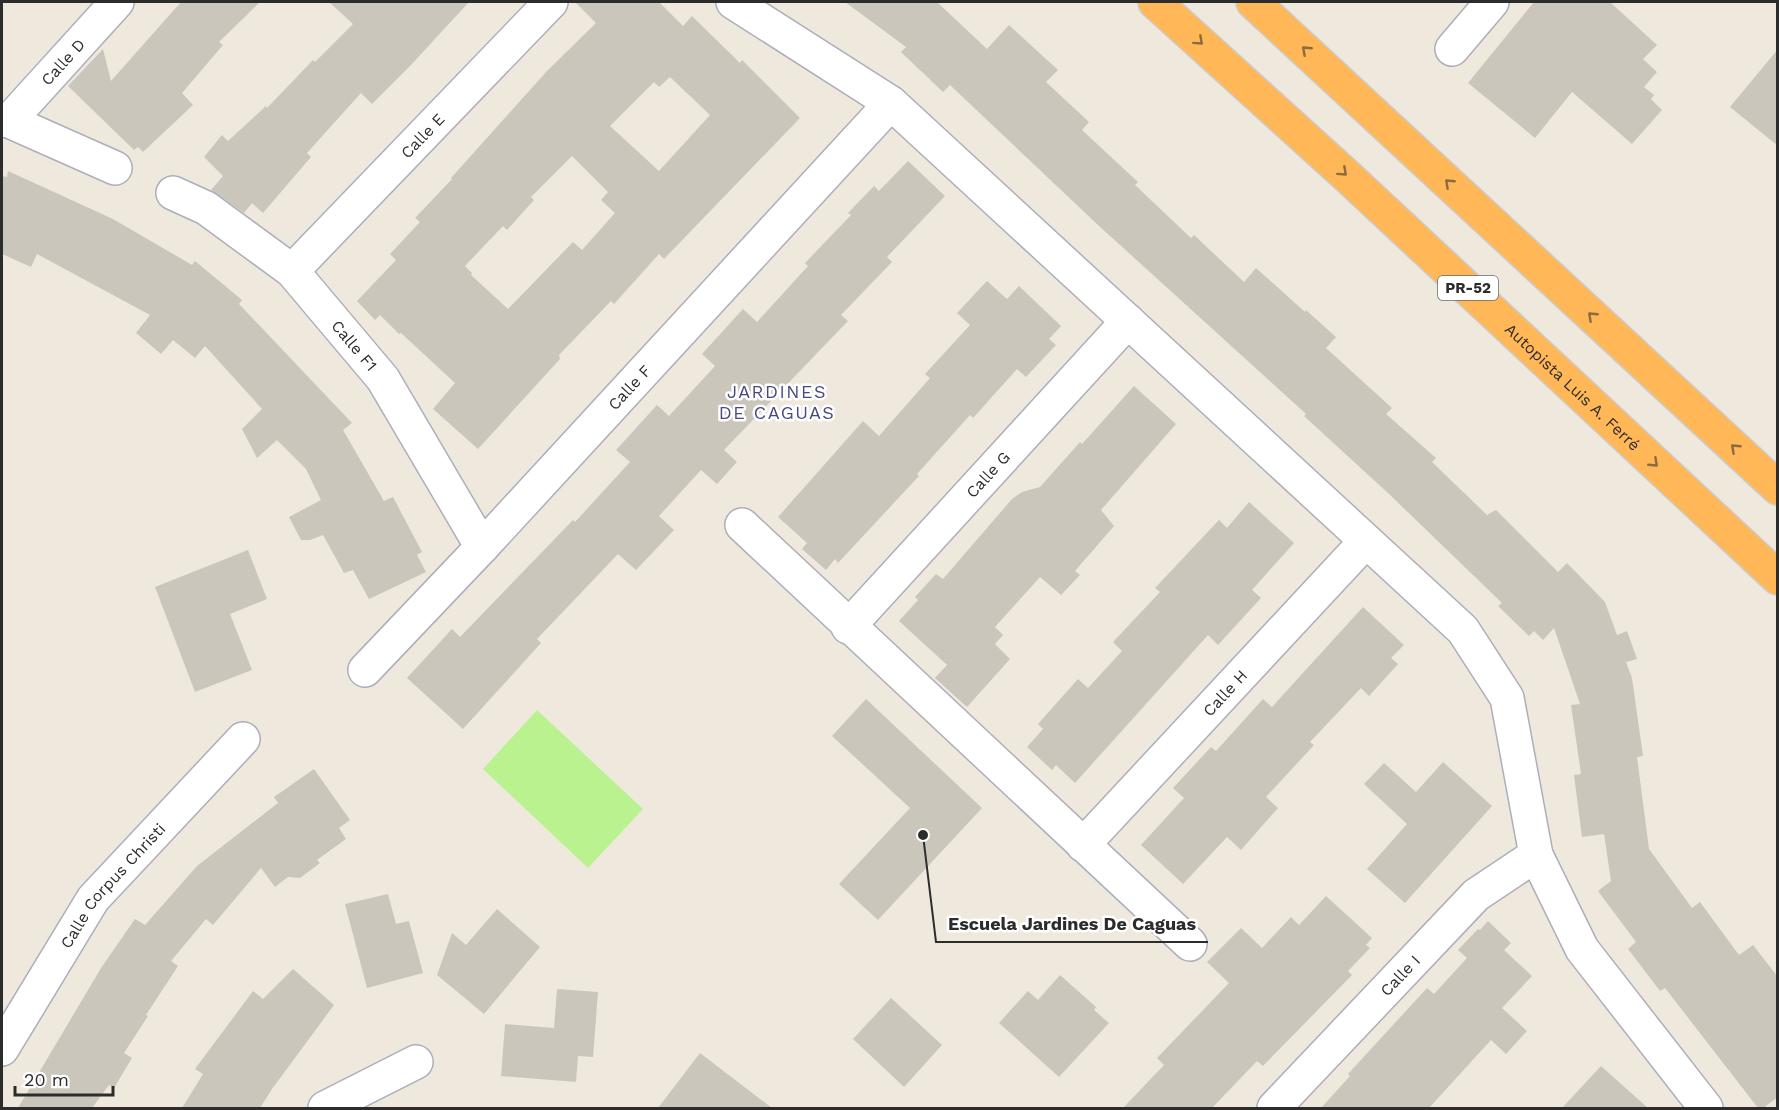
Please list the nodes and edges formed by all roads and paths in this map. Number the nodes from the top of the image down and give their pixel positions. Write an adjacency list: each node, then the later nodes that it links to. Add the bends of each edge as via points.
1 (117, 2): 9 (street, Calle D)
2 (551, 2): 12 (street, Calle E)
3 (733, 2): 8 (street)
4 (1155, 2): 18 (highway, Autopista Luis A. Ferré / PR-52, one-way to 18, via 1356,184)
5 (1253, 2): 14 (highway, one-way to 5)
6 (1492, 2): 7 (street)
7 (1452, 49)
8 (891, 103): 13 (street); 17 (street, Calle F)
9 (5, 121): 10 (street, Calle D)
10 (115, 168)
11 (172, 193): 12 (street, Calle F1, via 206,208)
12 (292, 271): 17 (street, Calle F1, via 383,379)
13 (1128, 321): 16 (street); 19 (street, Calle G)
14 (1778, 488)
15 (741, 525): 19 (street)
16 (1366, 541): 22 (street, Calle H); 23 (street, via 1463,630 1507,698)
17 (482, 547): 20 (street, Calle F)
18 (1778, 579)
19 (848, 627): 22 (street)
20 (365, 670)
21 (243, 739): 25 (street, Calle Corpus Christi, via 93,899)
22 (1083, 844): 24 (street)
23 (1536, 855): 28 (street, Calle I, via 1476,895); 29 (street, via 1582,949)
24 (1190, 944)
25 (2, 1049)
26 (416, 1062): 27 (street)
27 (325, 1108)
28 (1274, 1108)
29 (1706, 1108)

